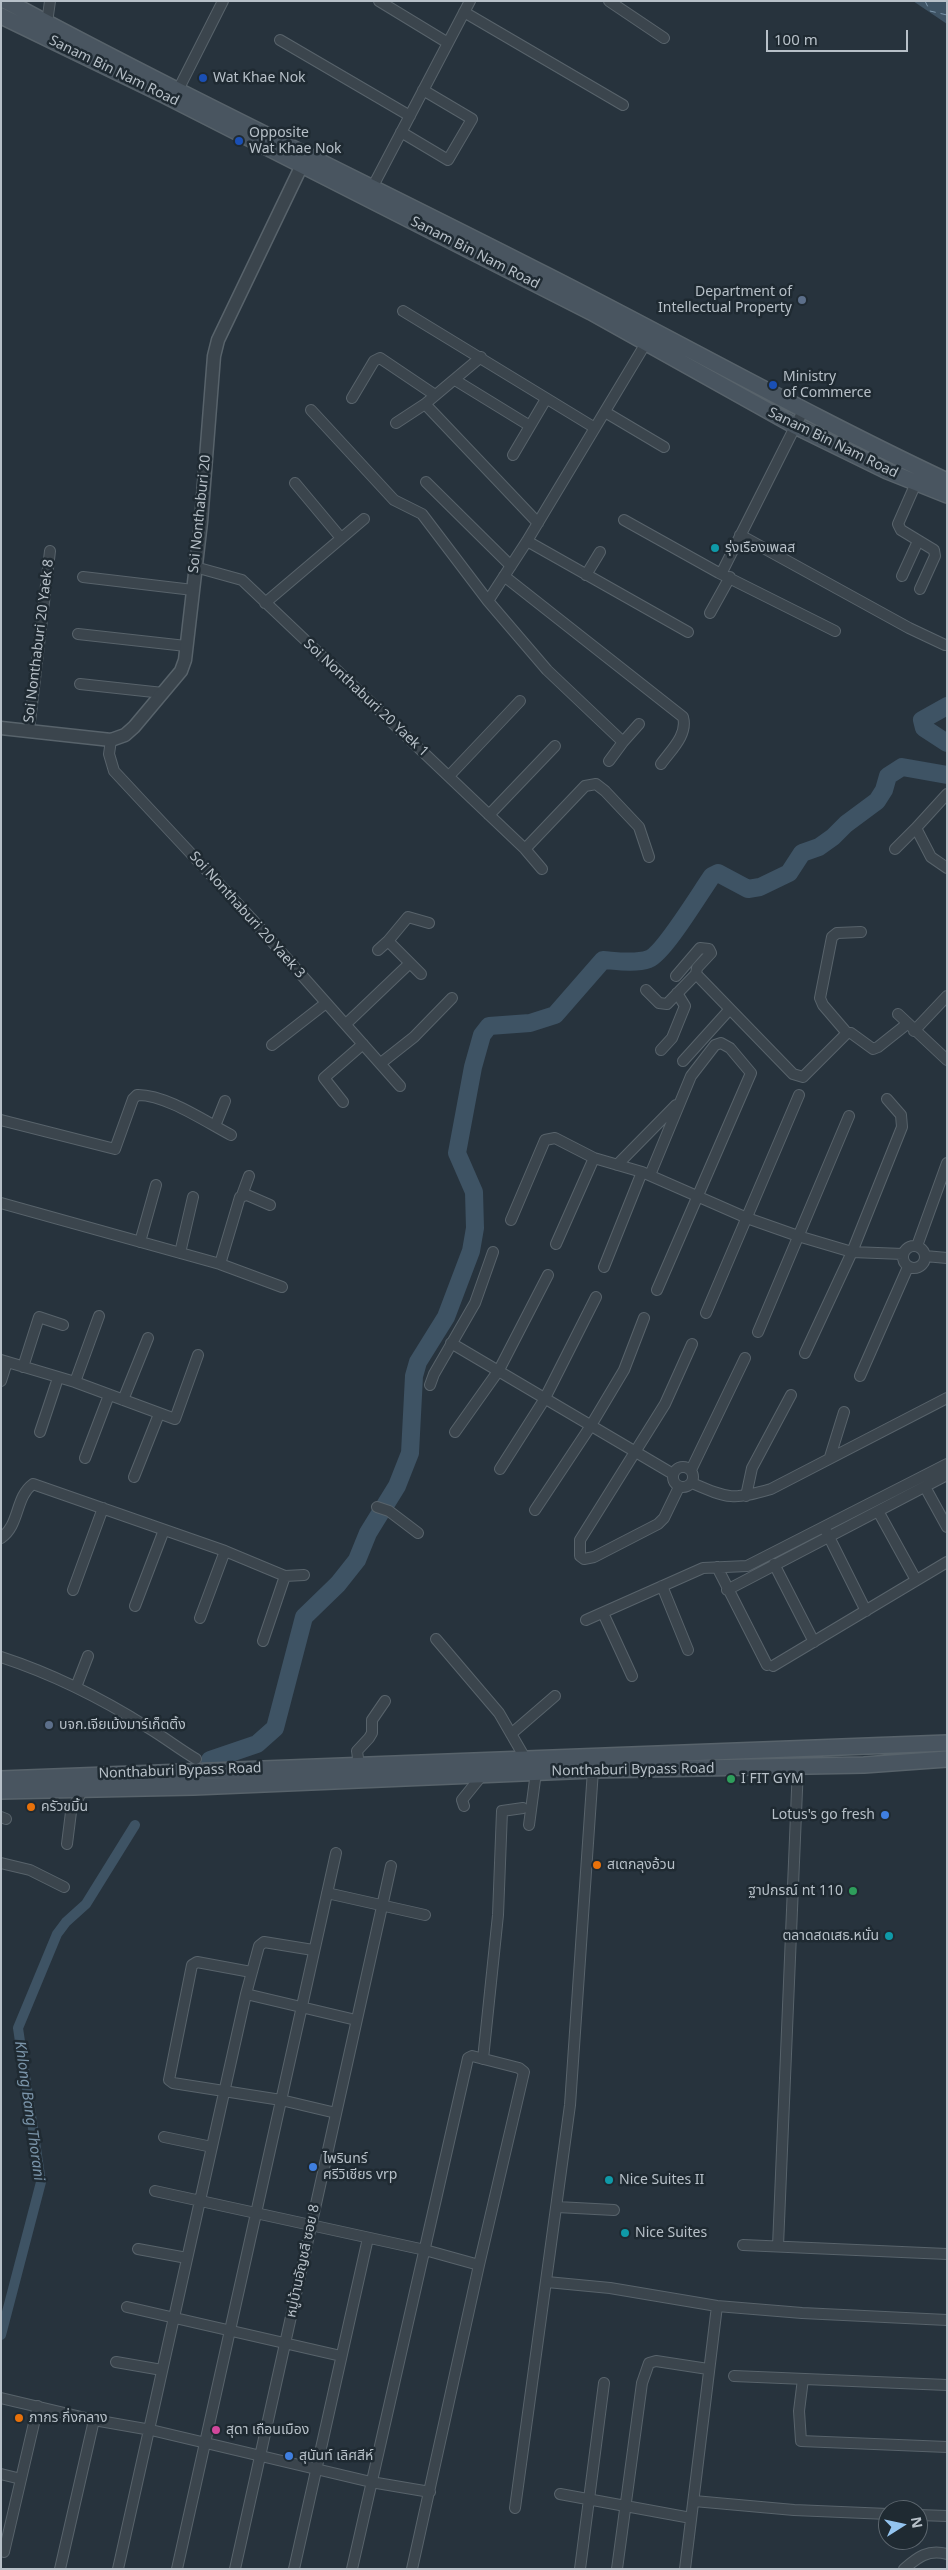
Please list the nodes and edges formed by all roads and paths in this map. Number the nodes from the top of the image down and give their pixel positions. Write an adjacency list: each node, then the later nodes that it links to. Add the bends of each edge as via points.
1 (6, 1): 9 (main road, Sanam Bin Nam Road)
2 (50, 1): 9 (street)
3 (223, 1): 14 (street)
4 (379, 1): 12 (street)
5 (470, 1): 7 (street)
6 (609, 1): 10 (street)
7 (464, 12): 12 (street); 15 (street)
8 (1, 16): 14 (main road, Sanam Bin Nam Road)
9 (47, 23): 14 (main road, Sanam Bin Nam Road)
10 (664, 38)
11 (280, 40): 16 (street)
12 (448, 43): 13 (street)
13 (423, 90): 16 (street); 17 (street, via 472,118 448,160)
14 (176, 95): 18 (main road, Sanam Bin Nam Road); 19 (main road, Sanam Bin Nam Road)
15 (623, 105)
16 (410, 116): 17 (street)
17 (401, 132): 19 (street)
18 (302, 165): 21 (main road, Sanam Bin Nam Road); 52 (street, Soi Nonthaburi 20, via 218,340)
19 (372, 188): 28 (main road, Sanam Bin Nam Road)
20 (403, 311): 22 (street)
21 (646, 343): 30 (street); 33 (main road, Sanam Bin Nam Road)
22 (481, 357): 23 (street); 26 (street)
23 (455, 380): 24 (street); 32 (street)
24 (435, 395): 25 (street, via 380,358 374,361); 27 (street)
25 (352, 398)
26 (546, 399): 32 (street); 34 (street)
27 (425, 404): 31 (street); 44 (street)
28 (804, 409): 33 (street); 37 (main road, Sanam Bin Nam Road)
29 (311, 410): 60 (street, via 394,500 422,514)
30 (605, 412): 34 (street); 35 (street)
31 (396, 423)
32 (530, 426): 36 (street)
33 (795, 426): 40 (main road, Sanam Bin Nam Road); 45 (street)
34 (595, 428): 44 (street)
35 (664, 447)
36 (513, 455)
37 (947, 481)
38 (426, 482): 51 (street)
39 (295, 483): 46 (street)
40 (916, 483): 41 (main road, Sanam Bin Nam Road); 47 (street, via 898,524 901,530)
41 (947, 495)
42 (364, 520): 46 (street)
43 (624, 520): 54 (street)
44 (538, 523): 48 (street)
45 (740, 535): 54 (street); 66 (street)
46 (341, 538): 61 (street)
47 (918, 540): 56 (street); 58 (street, via 934,550)
48 (527, 541): 51 (street); 53 (street)
49 (50, 551): 73 (street, Soi Nonthaburi 20 Yaek 8)
50 (600, 552): 53 (street)
51 (511, 566): 55 (street)
52 (196, 567): 59 (street, Soi Nonthaburi 20); 61 (street, Soi Nonthaburi 20 Yaek 1, via 242,580)
53 (586, 575): 64 (street)
54 (726, 575): 62 (street); 63 (street)
55 (504, 576): 60 (street); 78 (street, via 683,717 682,736)
56 (902, 576)
57 (83, 577): 59 (street)
58 (920, 589)
59 (193, 590): 67 (street, Soi Nonthaburi 20)
60 (488, 601): 75 (street, via 547,670)
61 (265, 603): 79 (street, Soi Nonthaburi 20 Yaek 1)
62 (710, 613)
63 (835, 631)
64 (688, 632)
65 (78, 634): 67 (street)
66 (945, 645)
67 (186, 646): 69 (street, Soi Nonthaburi 20, via 184,666)
68 (80, 684): 69 (street)
69 (163, 693): 74 (street, Soi Nonthaburi 20, via 134,727 125,735)
70 (520, 700): 79 (street)
71 (639, 724): 75 (street)
72 (1, 728): 73 (street)
73 (29, 730): 74 (street)
74 (111, 740): 100 (street, Soi Nonthaburi 20 Yaek 3, via 109,754 114,771)
75 (623, 742): 77 (street)
76 (555, 746): 81 (street)
77 (609, 760)
78 (661, 764)
79 (449, 776): 81 (street, Soi Nonthaburi 20 Yaek 1)
80 (947, 794): 82 (street)
81 (489, 815): 83 (street, Soi Nonthaburi 20 Yaek 1)
82 (916, 828): 84 (street); 86 (street, via 931,857)
83 (525, 849): 85 (street, via 585,786 596,784 639,827); 87 (street, Soi Nonthaburi 20 Yaek 1)
84 (895, 849)
85 (649, 857)
86 (947, 868)
87 (542, 869)
88 (429, 923): 90 (street, via 408,917)
89 (861, 932): 105 (street, via 837,933 832,937 820,994 823,1005)
90 (388, 941): 91 (street); 92 (street)
91 (378, 950)
92 (410, 963): 93 (street); 103 (street)
93 (421, 974)
94 (696, 974): 95 (street, via 697,968 711,953 706,947 700,948); 97 (street); 101 (street)
95 (676, 976)
96 (646, 990): 97 (street, via 662,1005)
97 (677, 993): 108 (street, via 684,1006 672,1038)
98 (947, 996): 104 (street)
99 (452, 998): 111 (street, via 414,1037)
100 (326, 1003): 103 (street, Soi Nonthaburi 20 Yaek 3); 107 (street)
101 (730, 1009): 105 (street, via 793,1074 803,1077); 110 (street)
102 (898, 1014): 104 (street)
103 (346, 1024): 106 (street, Soi Nonthaburi 20 Yaek 3)
104 (911, 1027): 105 (street, via 873,1048); 109 (street)
105 (847, 1033)
106 (363, 1044): 111 (street, Soi Nonthaburi 20 Yaek 3); 116 (street, via 324,1078)
107 (272, 1045)
108 (661, 1050)
109 (947, 1060)
110 (683, 1061)
111 (381, 1064): 112 (street, Soi Nonthaburi 20 Yaek 3)
112 (400, 1086)
113 (799, 1095): 133 (street)
114 (887, 1099): 140 (street, via 900,1115 902,1127)
115 (225, 1101): 120 (street)
116 (343, 1102)
117 (679, 1102): 124 (street); 125 (street); 128 (street, via 691,1076 715,1045 721,1043 730,1048 751,1073)
118 (849, 1116): 135 (street)
119 (1, 1120): 120 (street, via 115,1149 133,1099 137,1094 144,1094)
120 (215, 1126): 121 (street)
121 (231, 1134)
122 (594, 1158): 124 (street); 134 (street, via 554,1138 545,1140); 137 (street)
123 (947, 1163): 138 (street)
124 (617, 1165): 125 (street)
125 (646, 1174): 128 (street); 146 (street)
126 (249, 1176): 129 (street)
127 (156, 1185): 136 (street)
128 (697, 1194): 133 (street); 150 (street)
129 (242, 1195): 132 (street); 145 (street)
130 (193, 1198): 141 (street)
131 (1, 1203): 136 (street)
132 (270, 1206)
133 (747, 1218): 135 (street); 152 (street)
134 (511, 1220)
135 (798, 1236): 140 (street); 156 (street)
136 (140, 1242): 141 (street)
137 (556, 1244)
138 (917, 1246): 142 (street, via 910,1246); 143 (street)
139 (493, 1252): 158 (street, via 475,1303)
140 (852, 1252): 142 (street); 160 (street)
141 (180, 1253): 145 (street)
142 (903, 1254): 147 (street)
143 (925, 1256): 144 (street); 147 (street, via 920,1267)
144 (947, 1258)
145 (220, 1264): 149 (street)
146 (604, 1267)
147 (908, 1267): 166 (street)
148 (548, 1275): 165 (street)
149 (282, 1287)
150 (657, 1290)
151 (596, 1297): 175 (street)
152 (706, 1313)
153 (99, 1316): 169 (street)
154 (644, 1318): 178 (street, via 624,1370)
155 (63, 1325): 164 (street, via 39,1317)
156 (758, 1332)
157 (148, 1338): 174 (street)
158 (451, 1343): 165 (street); 170 (street)
159 (692, 1344): 181 (street, via 667,1401)
160 (805, 1353)
161 (198, 1355): 177 (street, via 175,1420)
162 (745, 1358): 185 (street)
163 (4, 1361): 164 (street); 168 (street)
164 (23, 1366): 167 (street)
165 (499, 1370): 175 (street); 180 (street)
166 (860, 1376)
167 (58, 1378): 169 (street); 179 (street)
168 (1, 1381)
169 (75, 1382): 171 (street)
170 (430, 1385)
171 (110, 1395): 174 (street); 183 (street)
172 (791, 1395): 192 (street, via 752,1468)
173 (947, 1398): 182 (street)
174 (123, 1400): 177 (street)
175 (544, 1400): 178 (street); 184 (street)
176 (844, 1412): 182 (street)
177 (158, 1414): 188 (street)
178 (590, 1427): 181 (street); 195 (street)
179 (40, 1432)
180 (455, 1432)
181 (636, 1453): 187 (street); 190 (street, via 580,1540 580,1556 584,1559 594,1557 658,1524)
182 (830, 1457): 192 (street, via 771,1489)
183 (85, 1458)
184 (500, 1469)
185 (691, 1470): 187 (street, via 679,1468); 189 (street)
186 (946, 1470): 191 (street); 199 (street)
187 (673, 1474): 190 (street, via 673,1480)
188 (134, 1477)
189 (692, 1483): 190 (street, via 686,1488); 192 (street, via 719,1495)
190 (679, 1487)
191 (925, 1487): 196 (street); 197 (street)
192 (746, 1496)
193 (103, 1508): 198 (street); 201 (street, via 33,1484 26,1489 11,1527); 211 (street)
194 (381, 1508): 200 (street)
195 (535, 1510)
196 (878, 1511): 199 (street); 209 (street)
197 (946, 1526)
198 (164, 1530): 202 (street); 213 (street)
199 (826, 1532): 204 (street); 206 (street); 214 (street)
200 (418, 1533)
201 (1, 1538)
202 (225, 1552): 208 (street); 216 (street)
203 (947, 1562): 209 (street)
204 (774, 1564): 206 (street); 220 (street)
205 (717, 1567): 206 (street); 210 (street, via 703,1568); 212 (street)
206 (749, 1571): 212 (street)
207 (304, 1575): 208 (street)
208 (285, 1576): 219 (street)
209 (916, 1580): 214 (street)
210 (662, 1586): 215 (street); 221 (street)
211 (73, 1590)
212 (727, 1590): 220 (street, via 770,1666)
213 (135, 1606)
214 (866, 1611): 220 (street)
215 (603, 1613): 217 (street); 224 (street)
216 (200, 1618)
217 (586, 1620)
218 (436, 1639): 228 (street, via 490,1702)
219 (263, 1641)
220 (814, 1642)
221 (688, 1650)
222 (88, 1656): 225 (street)
223 (1, 1657): 225 (street)
224 (632, 1676)
225 (76, 1687): 232 (street)
226 (555, 1696): 228 (street)
227 (385, 1701): 233 (street, via 372,1720 372,1733 357,1751)
228 (512, 1734): 230 (street)
229 (947, 1743): 230 (main road, Nonthaburi Bypass Road)
230 (525, 1758): 233 (main road, Nonthaburi Bypass Road)
231 (947, 1758): 234 (main road, Nonthaburi Bypass Road, via 864,1765)
232 (196, 1759)
233 (359, 1765): 238 (main road, Nonthaburi Bypass Road); 239 (main road)
234 (798, 1766): 235 (main road, Nonthaburi Bypass Road); 272 (street)
235 (592, 1770): 236 (main road, Nonthaburi Bypass Road); 266 (street, via 570,2105)
236 (536, 1772): 237 (main road, Nonthaburi Bypass Road); 244 (street)
237 (483, 1774): 239 (main road, Nonthaburi Bypass Road); 242 (street, via 462,1800)
238 (1, 1779)
239 (350, 1779): 240 (main road, Nonthaburi Bypass Road)
240 (83, 1789): 241 (main road, Nonthaburi Bypass Road); 245 (street, via 71,1812)
241 (1, 1791)
242 (464, 1806)
243 (523, 1808): 258 (street, via 502,1811 498,1915)
244 (528, 1825)
245 (67, 1844)
246 (336, 1853): 250 (street)
247 (1, 1863): 249 (street, via 30,1870)
248 (391, 1866): 251 (street, หมู่บ้านอัญชลี ซอย 8)
249 (64, 1887)
250 (327, 1893): 251 (street); 253 (street)
251 (382, 1905): 252 (street); 257 (street, หมู่บ้านอัญชลี ซอย 8)
252 (425, 1915)
253 (313, 1950): 254 (street, via 260,1943); 256 (street)
254 (251, 1972): 255 (street); 259 (street, via 197,1962 190,1971 169,2080)
255 (246, 1994): 256 (street); 259 (street)
256 (301, 2009): 257 (street); 260 (street)
257 (356, 2020): 261 (street, หมู่บ้านอัญชลี ซอย 8)
258 (483, 2059): 274 (street, via 468,2058); 277 (street, via 524,2072)
259 (225, 2091): 260 (street); 263 (street)
260 (281, 2100): 261 (street); 268 (street)
261 (336, 2114): 269 (street, หมู่บ้านอัญชลี ซอย 8)
262 (164, 2137): 263 (street)
263 (212, 2148): 265 (street)
264 (155, 2191): 265 (street)
265 (200, 2200): 268 (street); 276 (street)
266 (557, 2207): 267 (street); 278 (street)
267 (614, 2210)
268 (256, 2213): 269 (street); 283 (street)
269 (311, 2226): 270 (street); 284 (street, หมู่บ้านอัญชลี ซอย 8)
270 (368, 2238): 274 (street); 285 (street)
271 (743, 2245): 272 (street)
272 (778, 2246): 275 (street)
273 (138, 2249): 276 (street)
274 (426, 2250): 277 (street); 303 (street)
275 (947, 2254)
276 (187, 2258): 281 (street)
277 (479, 2265): 304 (street)
278 (547, 2282): 279 (street, via 610,2288); 309 (street)
279 (717, 2306): 282 (street); 287 (street)
280 (127, 2307): 281 (street)
281 (174, 2317): 283 (street); 288 (street)
282 (947, 2320)
283 (230, 2330): 284 (street); 297 (street)
284 (285, 2342): 285 (street); 299 (street, หมู่บ้านอัญชลี ซอย 8)
285 (341, 2356): 300 (street)
286 (116, 2362): 288 (street)
287 (708, 2369): 307 (street); 308 (street, via 649,2363 642,2383)
288 (162, 2370): 296 (street)
289 (734, 2376): 290 (street)
290 (803, 2379): 292 (street); 298 (street, via 799,2411 802,2441)
291 (604, 2383): 306 (street)
292 (947, 2385)
293 (1, 2398): 294 (street)
294 (38, 2406): 295 (street); 302 (street)
295 (94, 2420): 296 (street); 317 (street)
296 (151, 2430): 297 (street); 318 (street)
297 (206, 2443): 299 (street); 319 (street)
298 (947, 2446)
299 (261, 2455): 300 (street); 320 (street, หมู่บ้านอัญชลี ซอย 8)
300 (318, 2468): 303 (street); 321 (street)
301 (1, 2474): 302 (street)
302 (21, 2479): 314 (street)
303 (371, 2482): 304 (street); 322 (street)
304 (430, 2492): 323 (street)
305 (560, 2494): 306 (street)
306 (591, 2499): 308 (street); 324 (street)
307 (694, 2501): 310 (street); 313 (street)
308 (626, 2505): 313 (street); 325 (street)
309 (515, 2508)
310 (878, 2514)
311 (928, 2515): 312 (street)
312 (947, 2516)
313 (691, 2518): 326 (street)
314 (5, 2533): 315 (street)
315 (4, 2552)
316 (947, 2554): 327 (street, via 927,2553)
317 (60, 2569)
318 (118, 2569)
319 (177, 2569)
320 (235, 2569)
321 (294, 2569)
322 (352, 2569)
323 (412, 2569)
324 (580, 2569)
325 (617, 2569)
326 (685, 2569)
327 (904, 2569)

